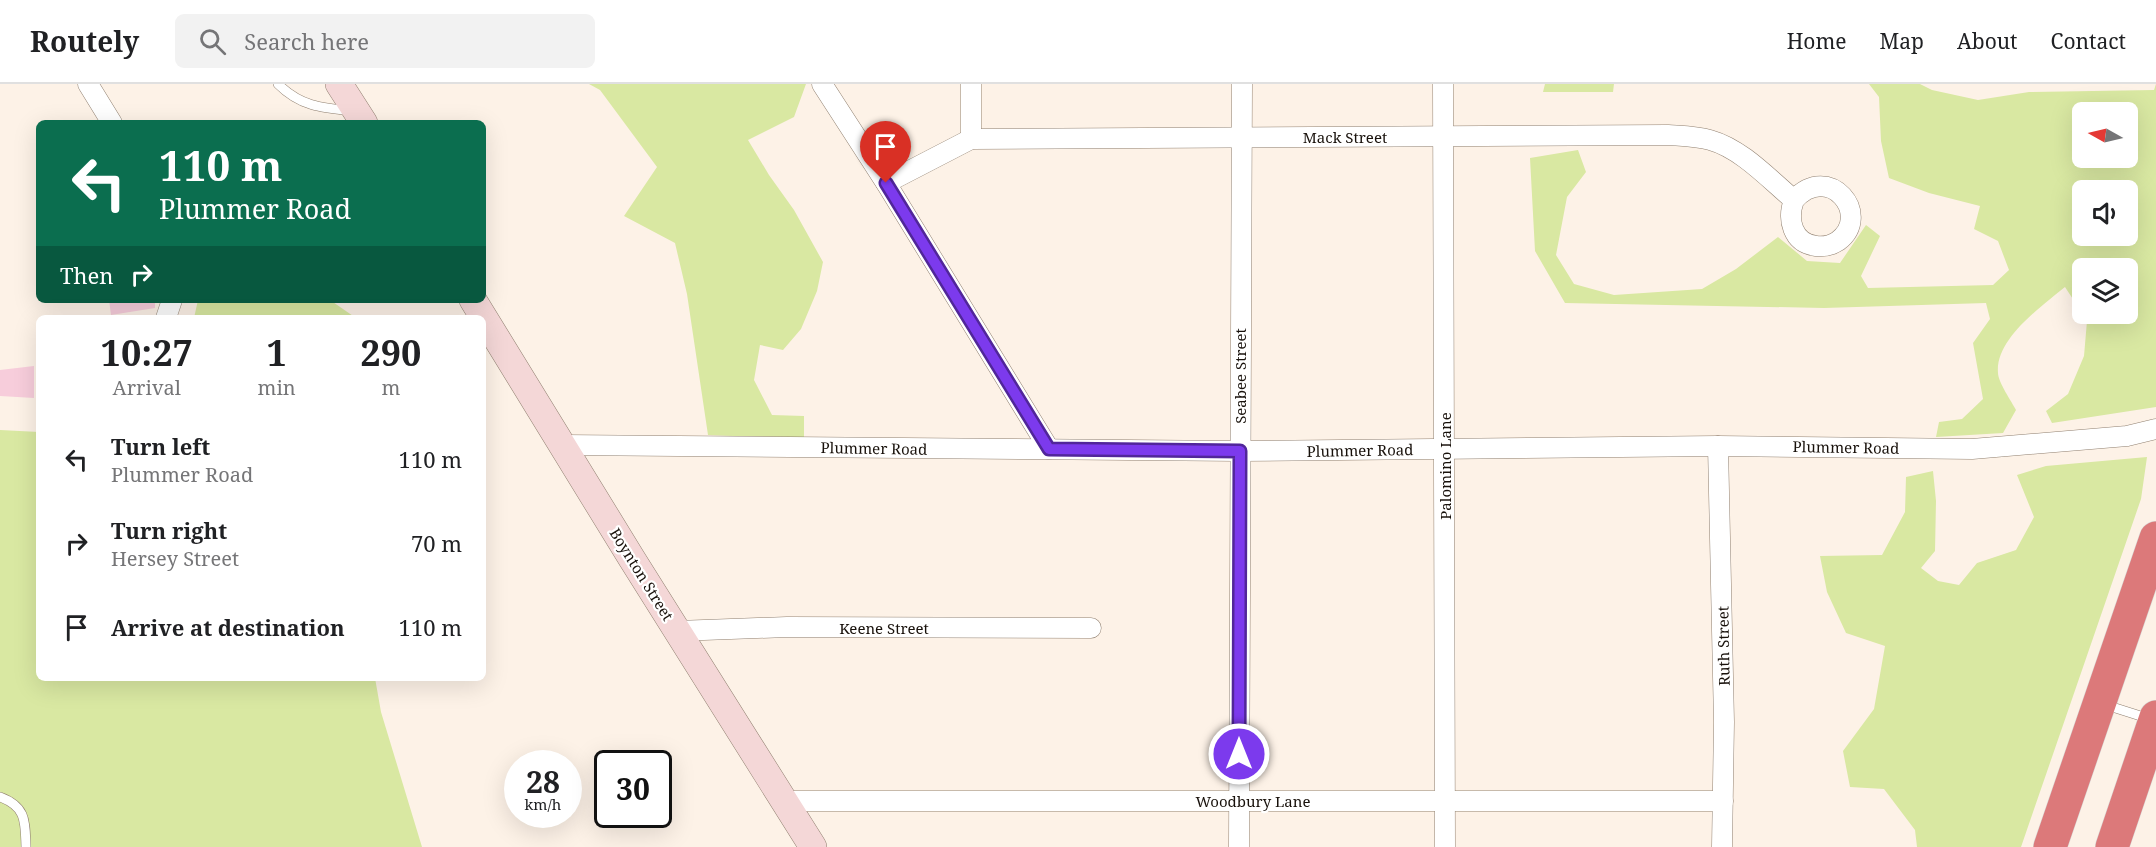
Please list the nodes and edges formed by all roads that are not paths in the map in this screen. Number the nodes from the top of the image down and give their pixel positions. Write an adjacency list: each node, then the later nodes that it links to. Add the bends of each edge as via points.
1 (88, 84): 9 (street)
2 (278, 84): 8 (lane, via 301,102)
3 (339, 84): 8 (street)
4 (822, 84): 13 (street)
5 (971, 84): 12 (street)
6 (1242, 84): 11 (street, Seabee Street)
7 (1443, 84): 10 (street, Palomino Lane)
8 (360, 117)
9 (110, 120)
10 (1443, 136): 11 (street, Mack Street); 14 (street, Mack Street, via 1691,136 1730,149); 20 (street, Palomino Lane)
11 (1242, 138): 12 (street, Mack Street); 21 (street, Seabee Street)
12 (971, 139): 13 (street, Mack Street)
13 (886, 183): 19 (street)
14 (1794, 200)
15 (486, 321): 17 (street, Boynton Street)
16 (2156, 429): 18 (street, Plummer Road, via 2127,436 1972,449)
17 (563, 445): 19 (street, Plummer Road); 24 (street, Boynton Street)
18 (1718, 446): 20 (street, Plummer Road); 31 (street, Ruth Street)
19 (1049, 449): 21 (street, Plummer Road)
20 (1445, 449): 21 (street, Plummer Road); 28 (street, Palomino Lane)
21 (1240, 451): 30 (street, Seabee Street)
22 (2156, 538): 25 (highway)
23 (1091, 628): 24 (street, Keene Street, via 787,627)
24 (677, 631): 29 (street, Boynton Street)
25 (2099, 703): 26 (lane); 37 (highway)
26 (2155, 719): 38 (highway)
27 (0, 797): 32 (lane, via 14,802 21,812)
28 (1446, 800): 30 (street, Woodbury Lane); 31 (street, Woodbury Lane); 35 (street, Palomino Lane)
29 (783, 801): 30 (street, Woodbury Lane); 33 (street, Boynton Street)
30 (1238, 801): 34 (street, Seabee Street)
31 (1723, 801): 36 (street, Ruth Street)
32 (26, 847)
33 (813, 847)
34 (1239, 847)
35 (1445, 847)
36 (1722, 847)
37 (2050, 847)
38 (2112, 847)

